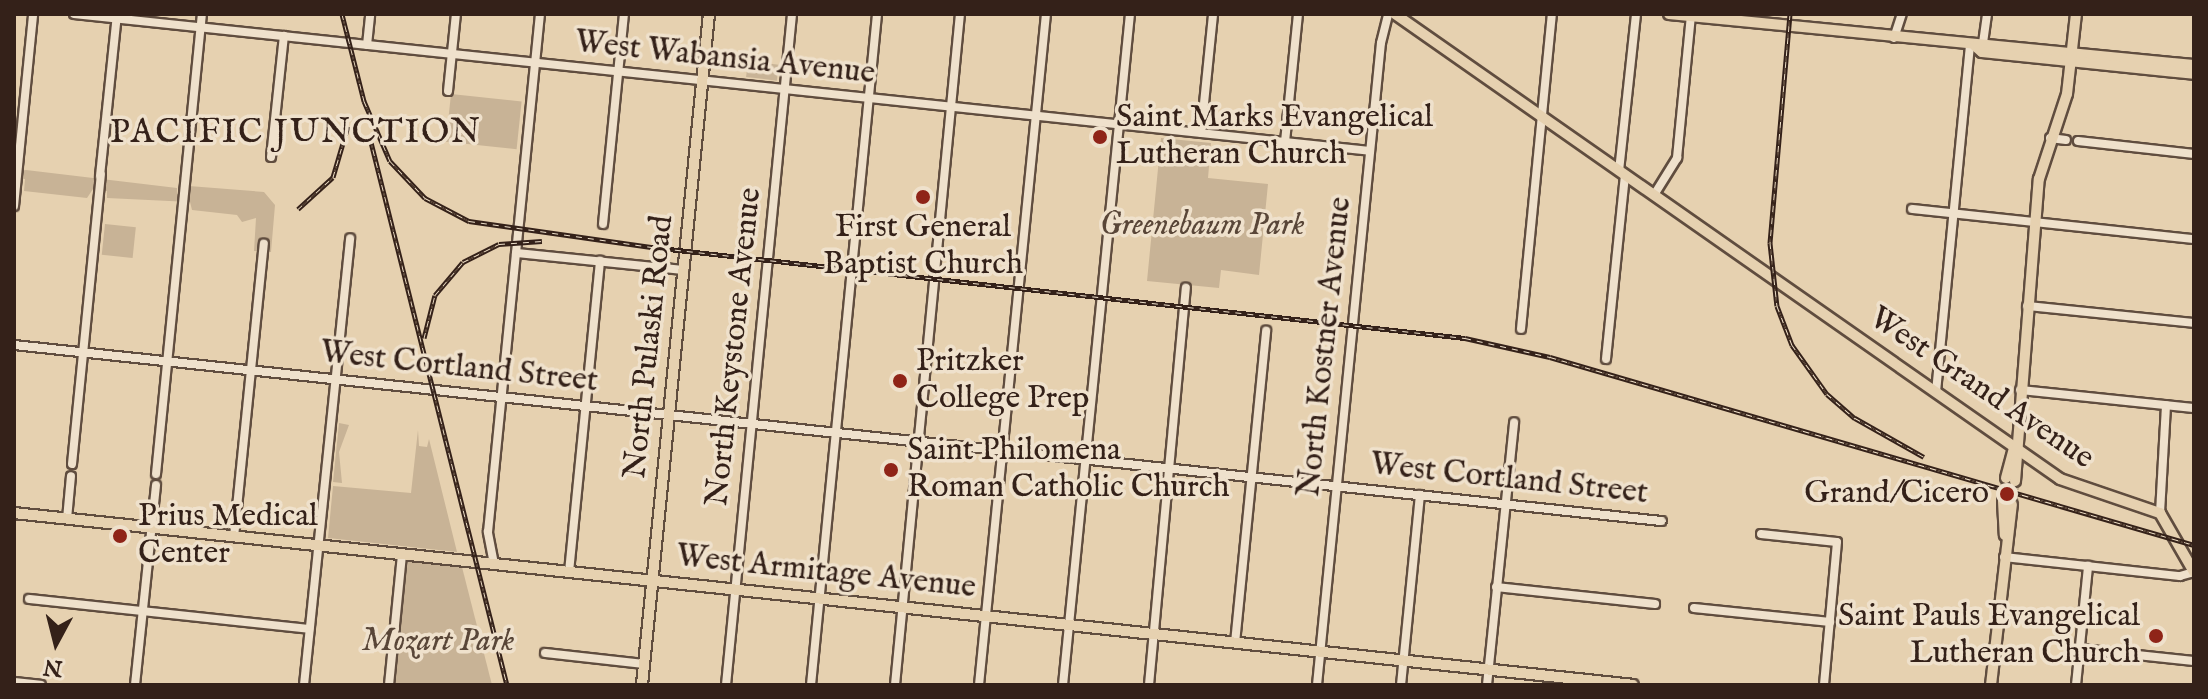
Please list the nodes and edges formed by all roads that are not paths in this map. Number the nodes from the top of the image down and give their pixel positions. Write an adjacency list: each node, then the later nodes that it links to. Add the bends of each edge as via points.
1 (33, 14): 53 (street)
2 (74, 14): 24 (street, West Wabansia Avenue)
3 (202, 14): 26 (street)
4 (370, 14): 29 (street)
5 (456, 14): 31 (street)
6 (540, 14): 33 (street)
7 (624, 14): 35 (street)
8 (709, 14): 37 (main road, North Pulaski Road)
9 (792, 14): 38 (street, North Keystone Avenue)
10 (877, 14): 40 (street)
11 (960, 14): 41 (street)
12 (1046, 14): 42 (street)
13 (1130, 14): 44 (street)
14 (1213, 14): 45 (street)
15 (1298, 14): 49 (street)
16 (1388, 14): 50 (street, North Kostner Avenue)
17 (1395, 14): 43 (main road, West Grand Avenue)
18 (1552, 14): 43 (street)
19 (1636, 14): 54 (street)
20 (1669, 14): 25 (main road)
21 (1902, 14): 28 (street)
22 (1987, 14): 30 (street)
23 (2076, 14): 32 (main road)
24 (117, 16): 26 (street, West Wabansia Avenue); 74 (street)
25 (1691, 16): 28 (main road); 56 (street, via 1677,158)
26 (200, 27): 27 (street, West Wabansia Avenue); 76 (street)
27 (284, 36): 29 (street, West Wabansia Avenue); 52 (street)
28 (1894, 38): 30 (main road)
29 (367, 45): 31 (street, West Wabansia Avenue)
30 (1976, 45): 32 (main road, via 1982,52); 59 (street)
31 (452, 54): 33 (street, West Wabansia Avenue); 39 (street)
32 (2071, 57): 34 (main road); 36 (main road); 46 (main road, via 2066,98)
33 (535, 63): 35 (street, West Wabansia Avenue); 65 (street)
34 (2194, 65)
35 (618, 72): 37 (street, West Wabansia Avenue); 61 (street)
36 (2194, 74)
37 (702, 81): 38 (street, West Wabansia Avenue); 67 (main road, North Pulaski Road)
38 (785, 90): 40 (street, West Wabansia Avenue); 87 (street, North Keystone Avenue)
39 (448, 91)
40 (868, 98): 41 (street, West Wabansia Avenue); 88 (street)
41 (951, 107): 42 (street, West Wabansia Avenue); 89 (street)
42 (1036, 116): 44 (street, West Wabansia Avenue); 91 (street)
43 (1542, 117): 54 (main road, West Grand Avenue); 71 (street)
44 (1119, 124): 45 (street, West Wabansia Avenue); 92 (street)
45 (1201, 133): 49 (street, West Wabansia Avenue)
46 (2050, 138): 47 (street); 60 (main road)
47 (2066, 140)
48 (2078, 141): 51 (street)
49 (1285, 142): 50 (street, West Wabansia Avenue)
50 (1370, 151): 100 (street, North Kostner Avenue)
51 (2194, 154)
52 (271, 157)
53 (16, 168): 55 (street)
54 (1622, 173): 56 (main road, West Grand Avenue); 75 (street)
55 (14, 186): 57 (street)
56 (1654, 195): 80 (main road, West Grand Avenue)
57 (14, 206)
58 (1912, 209): 59 (street)
59 (1953, 214): 60 (street); 80 (street)
60 (2035, 222): 63 (street); 69 (main road)
61 (603, 224)
62 (350, 238): 78 (street)
63 (2194, 239)
64 (264, 244): 77 (street)
65 (516, 253): 66 (street); 81 (street)
66 (600, 261): 67 (street); 82 (street)
67 (684, 270): 85 (main road, North Pulaski Road)
68 (1186, 288): 94 (street)
69 (2027, 306): 70 (street); 79 (main road)
70 (2194, 323)
71 (1521, 329)
72 (1266, 331): 97 (street)
73 (14, 345): 74 (street, West Cortland Street)
74 (83, 352): 76 (street, West Cortland Street); 93 (street)
75 (1606, 359)
76 (168, 361): 77 (street, West Cortland Street); 95 (street)
77 (251, 370): 78 (street, West Cortland Street); 110 (street)
78 (334, 379): 81 (street, West Cortland Street); 111 (street)
79 (2020, 390): 83 (street); 90 (main road)
80 (1936, 392): 90 (main road, West Grand Avenue)
81 (502, 396): 82 (street, West Cortland Street); 114 (street, via 488,532)
82 (586, 405): 85 (street, West Cortland Street); 116 (street)
83 (2166, 405): 84 (street); 105 (street)
84 (2194, 408)
85 (669, 414): 87 (street, West Cortland Street); 118 (main road, North Pulaski Road)
86 (1514, 422): 103 (street)
87 (752, 423): 88 (street, West Cortland Street); 120 (street, North Keystone Avenue)
88 (835, 432): 89 (street, West Cortland Street); 122 (street)
89 (919, 441): 91 (street, West Cortland Street); 124 (street)
90 (2014, 448): 98 (main road); 105 (main road, West Grand Avenue, via 2083,491)
91 (1002, 450): 92 (street, West Cortland Street); 127 (street)
92 (1086, 458): 94 (street, West Cortland Street); 129 (street)
93 (72, 464)
94 (1169, 467): 97 (street, West Cortland Street); 131 (street)
95 (156, 474)
96 (71, 476): 106 (street)
97 (1252, 476): 100 (street, West Cortland Street); 132 (street)
98 (2010, 479)
99 (156, 485): 108 (street)
100 (1336, 485): 101 (street, West Cortland Street); 134 (street, North Kostner Avenue)
101 (1420, 495): 103 (street, West Cortland Street); 136 (street)
102 (2008, 502): 113 (main road)
103 (1505, 504): 107 (street, West Cortland Street); 119 (street)
104 (14, 513): 106 (main road, West Armitage Avenue)
105 (2160, 513): 117 (main road, via 2179,555)
106 (67, 519): 108 (main road, West Armitage Avenue)
107 (1662, 521)
108 (151, 528): 110 (main road, West Armitage Avenue); 126 (street)
109 (1761, 534): 128 (street, via 1837,542)
110 (234, 537): 111 (main road, West Armitage Avenue)
111 (318, 545): 112 (main road, West Armitage Avenue); 130 (street)
112 (402, 555): 114 (main road, West Armitage Avenue); 145 (street)
113 (2004, 557): 115 (street); 158 (main road)
114 (494, 564): 116 (main road, West Armitage Avenue)
115 (2088, 566): 117 (street, via 2180,576); 133 (street)
116 (569, 572): 118 (main road, West Armitage Avenue)
117 (2194, 572)
118 (653, 581): 120 (main road, West Armitage Avenue); 138 (main road, North Pulaski Road)
119 (1496, 587): 123 (street); 139 (street)
120 (735, 590): 122 (main road, West Armitage Avenue); 147 (street, North Keystone Avenue)
121 (29, 599): 126 (street)
122 (819, 599): 124 (main road, West Armitage Avenue); 148 (street)
123 (1655, 604)
124 (902, 608): 127 (main road, West Armitage Avenue); 149 (street)
125 (1694, 608): 128 (street)
126 (142, 611): 130 (street); 143 (street)
127 (986, 616): 129 (main road, West Armitage Avenue); 150 (street)
128 (1830, 622): 157 (street)
129 (1069, 625): 131 (main road, West Armitage Avenue); 151 (street)
130 (309, 629): 144 (street)
131 (1153, 634): 132 (main road, West Armitage Avenue); 152 (street)
132 (1235, 643): 134 (main road, West Armitage Avenue)
133 (2080, 649): 137 (street); 159 (street)
134 (1320, 652): 136 (main road, West Armitage Avenue); 153 (street, North Kostner Avenue)
135 (545, 653): 138 (street)
136 (1403, 661): 139 (main road, West Armitage Avenue); 154 (street)
137 (2194, 661)
138 (644, 664): 146 (main road, North Pulaski Road)
139 (1488, 670): 141 (main road, West Armitage Avenue); 155 (street)
140 (14, 682): 142 (street)
141 (1570, 682): 156 (main road, West Armitage Avenue)
142 (41, 685)
143 (135, 685)
144 (304, 685)
145 (389, 685)
146 (642, 685)
147 (726, 685)
148 (811, 685)
149 (895, 685)
150 (979, 685)
151 (1063, 685)
152 (1149, 685)
153 (1317, 685)
154 (1401, 685)
155 (1487, 685)
156 (1633, 685)
157 (1824, 685)
158 (1991, 685)
159 (2076, 685)

